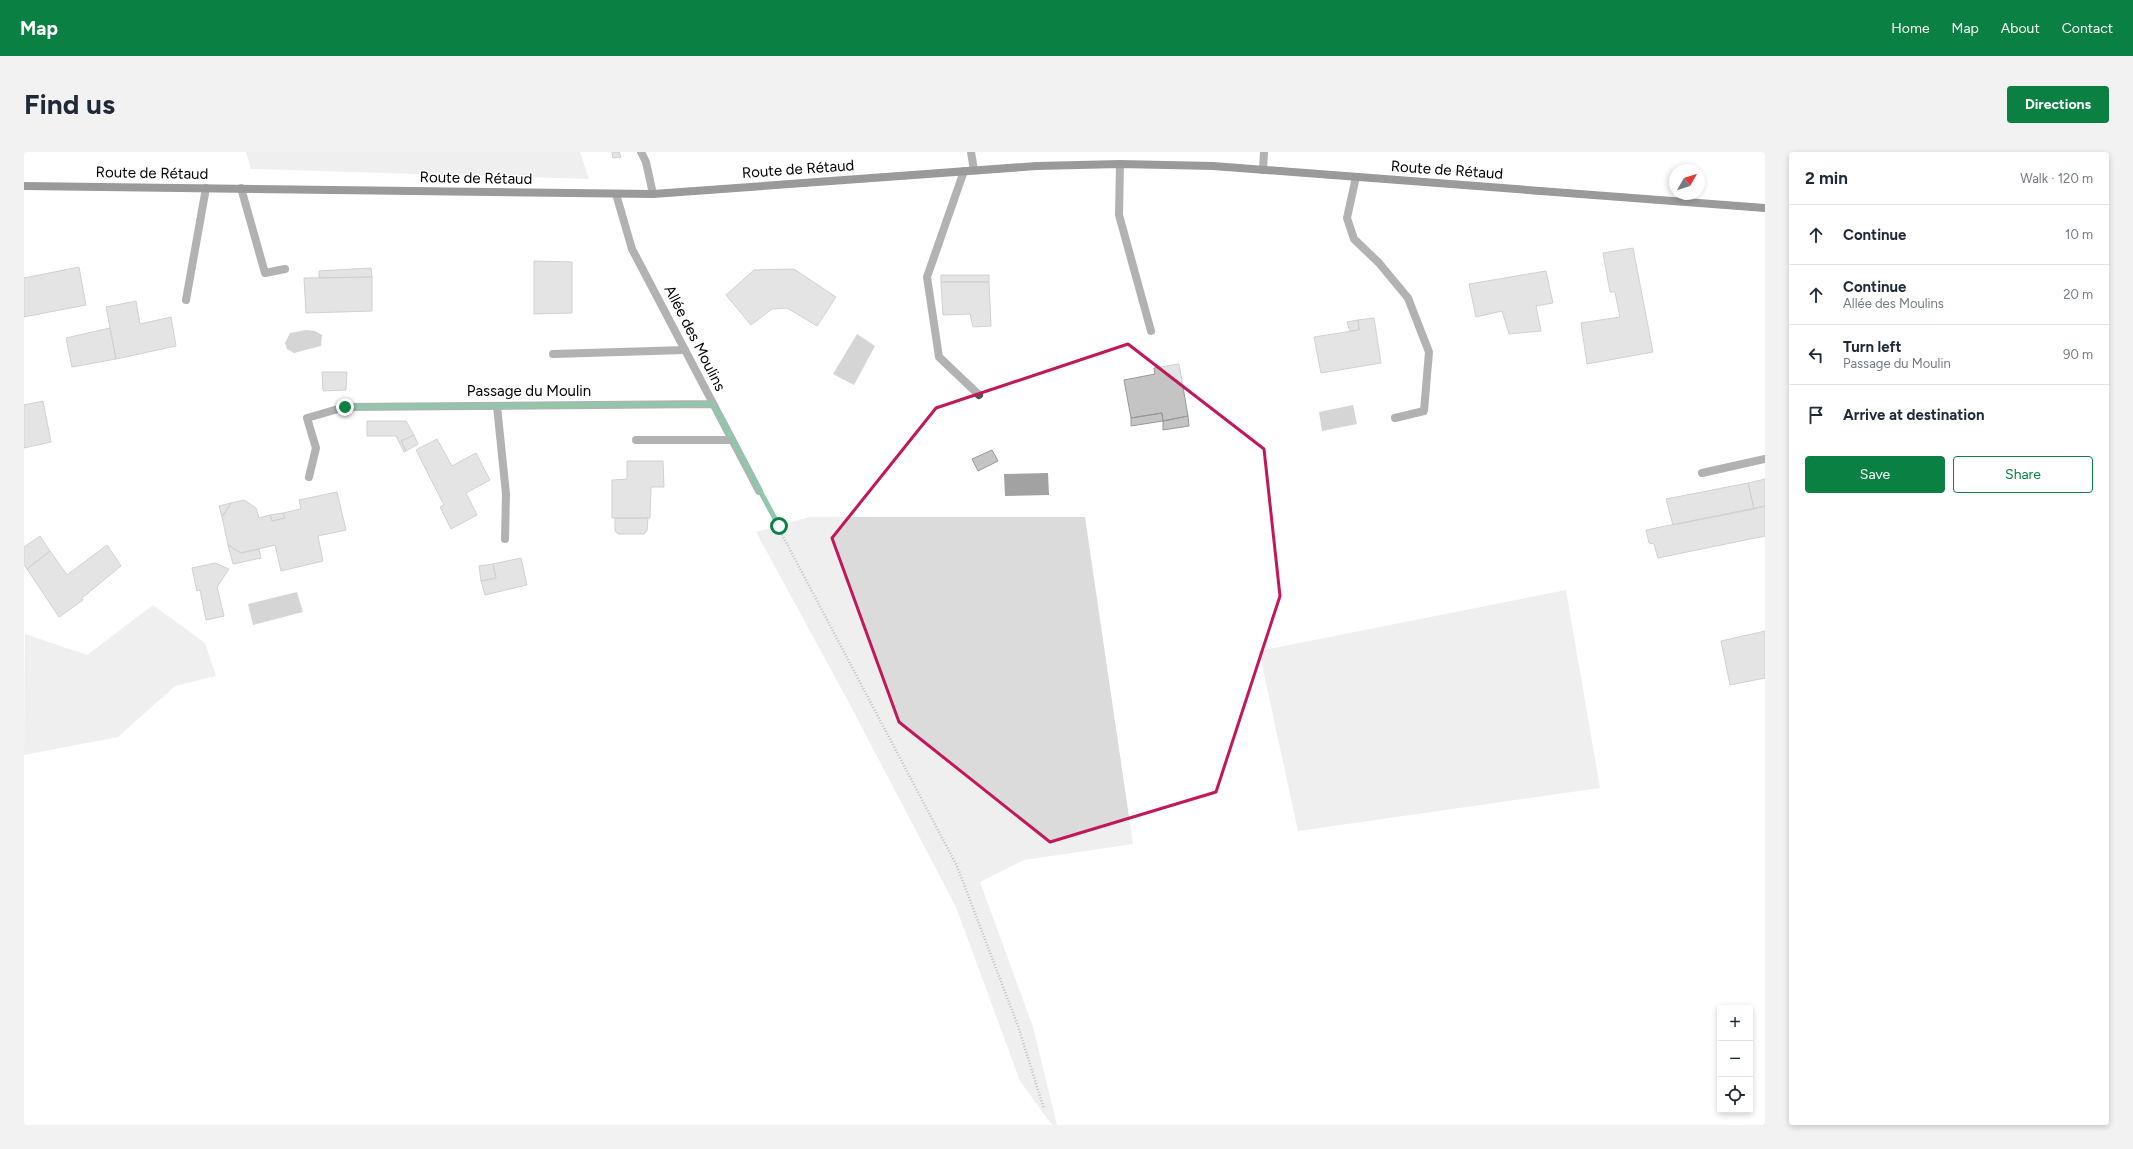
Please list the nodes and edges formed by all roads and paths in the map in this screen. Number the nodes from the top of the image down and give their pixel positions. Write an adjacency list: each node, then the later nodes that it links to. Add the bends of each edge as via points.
1 (641, 152): 13 (street, via 646,162)
2 (971, 152): 5 (street)
3 (1264, 152): 6 (street)
4 (1120, 164): 5 (main road, Route de Rétaud); 6 (main road, Route de Rétaud); 17 (street, via 1119,214)
5 (974, 170): 7 (main road, Route de Rétaud)
6 (1263, 170): 8 (main road, Route de Rétaud)
7 (964, 171): 13 (main road, Route de Rétaud); 20 (street, via 927,277 940,357)
8 (1356, 177): 14 (main road, Route de Rétaud); 23 (street, via 1347,218 1354,239 1379,263 1408,298 1429,352 1424,411)
9 (24, 186): 10 (main road, Route de Rétaud)
10 (206, 188): 11 (main road, Route de Rétaud); 16 (street)
11 (240, 188): 12 (main road, Route de Rétaud); 15 (street, via 265,272)
12 (616, 194): 13 (main road, Route de Rétaud); 18 (street, Allée des Moulins, via 632,249)
13 (653, 194)
14 (1765, 208)
15 (285, 270)
16 (186, 300)
17 (1151, 331)
18 (685, 350): 19 (street); 21 (street, Allée des Moulins)
19 (553, 354)
20 (979, 395)
21 (713, 404): 22 (street, Passage du Moulin); 25 (street, Allée des Moulins)
22 (497, 406): 28 (street, Passage du Moulin, via 345,407 307,418 316,448); 30 (street, via 506,494)
23 (1395, 418)
24 (636, 440): 25 (street)
25 (732, 440): 29 (street, Allée des Moulins)
26 (1765, 459): 27 (street)
27 (1702, 473)
28 (309, 477)
29 (759, 491): 31 (path, via 957,866 1018,1026)
30 (505, 539)
31 (1044, 1109)

